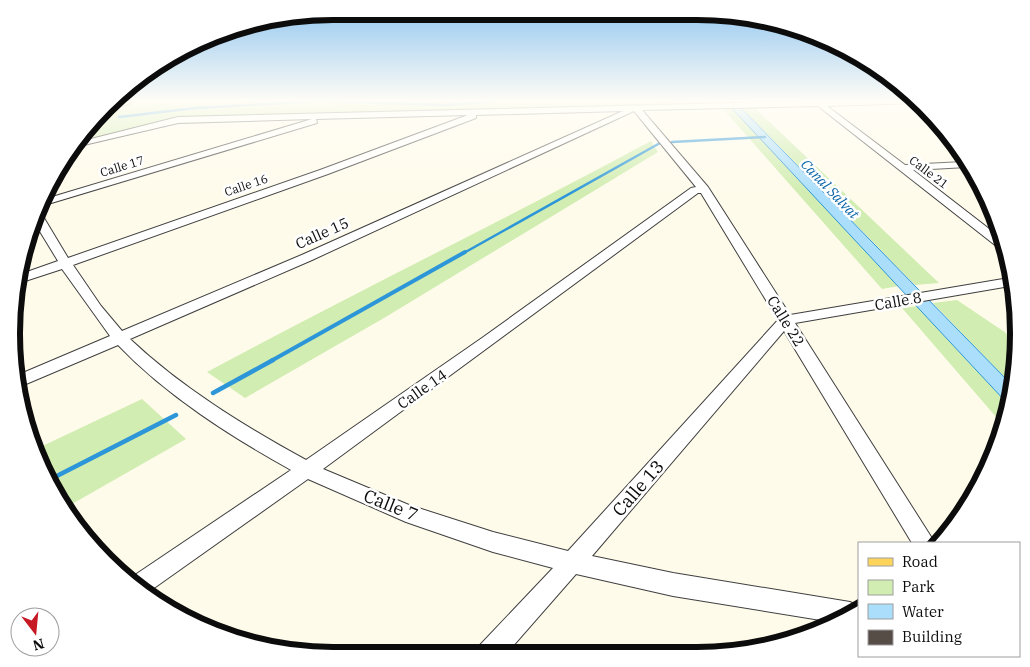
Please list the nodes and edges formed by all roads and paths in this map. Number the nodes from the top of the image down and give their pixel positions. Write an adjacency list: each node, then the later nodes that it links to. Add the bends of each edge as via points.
1 (126, 132): 7 (street)
2 (274, 132): 11 (street, Calle 17)
3 (430, 132): 14 (street, Calle 16)
4 (584, 132): 18 (street, Calle 15)
5 (656, 132): 10 (street, Calle 22)
6 (857, 132): 9 (street, Calle 21)
7 (85, 143)
8 (961, 165): 9 (street)
9 (903, 168): 13 (street, Calle 21)
10 (704, 189): 17 (street, Calle 22); 20 (street, Calle 14, via 695,190 566,287)
11 (50, 201)
12 (41, 222): 14 (street, Calle 7)
13 (995, 239)
14 (66, 263): 15 (street, Calle 16); 18 (street, Calle 7)
15 (25, 277)
16 (1006, 283): 17 (street, Calle 8)
17 (786, 320): 21 (street, Calle 22); 22 (street, Calle 13)
18 (120, 338): 19 (street, Calle 15); 20 (street, Calle 7, via 195,403 251,440)
19 (24, 379)
20 (308, 470): 22 (street, Calle 7, via 400,511); 23 (street, Calle 14)
21 (923, 542)
22 (572, 563): 24 (street, Calle 7); 25 (street, Calle 13)
23 (144, 582)
24 (840, 612)
25 (494, 647)

